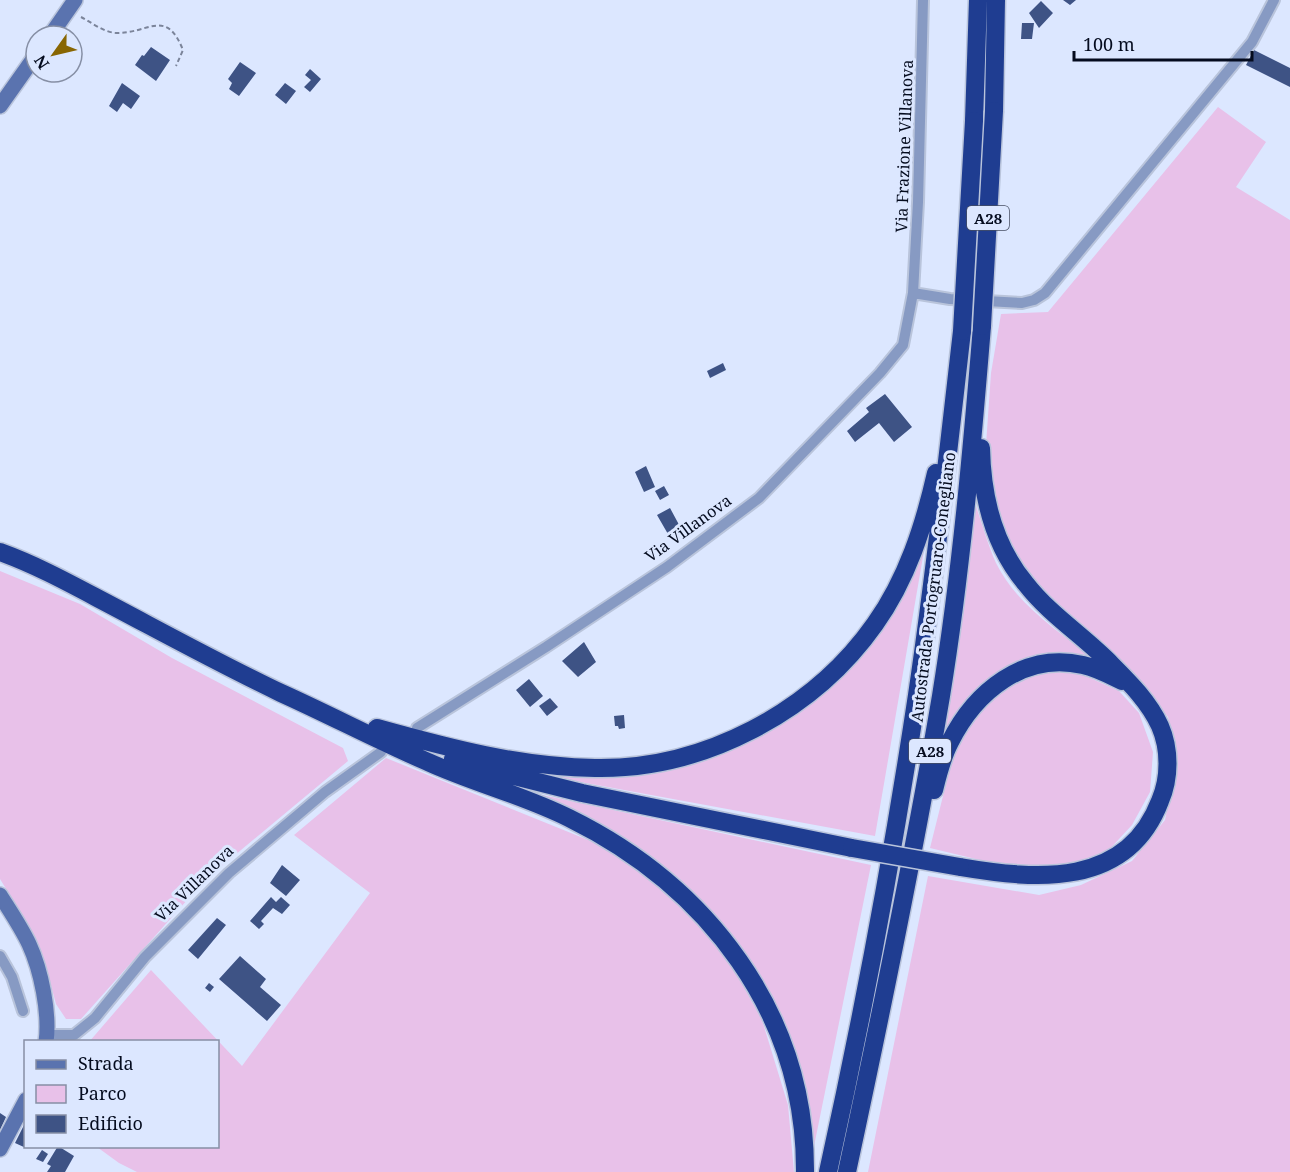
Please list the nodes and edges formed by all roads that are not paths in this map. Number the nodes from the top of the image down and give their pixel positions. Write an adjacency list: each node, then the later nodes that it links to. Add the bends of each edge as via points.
1 (923, 0): 9 (street, Via Frazione Villanova)
2 (978, 0): 11 (highway, Autostrada Portogruaro-Conegliano / A28, bridge, via 962,331)
3 (996, 0): 10 (highway, Autostrada Portogruaro-Conegliano / A28, bridge, via 994,111)
4 (1274, 0): 9 (street, via 1252,42 1045,293 1022,303)
5 (72, 5): 6 (street)
6 (59, 24)
7 (24, 72): 8 (street)
8 (0, 106)
9 (913, 293): 15 (street, Via Villanova, via 903,345 759,498 667,567)
10 (978, 375): 13 (highway, via 981,467 992,525 1000,543 1026,584); 20 (highway, Autostrada Portogruaro-Conegliano / A28, via 964,528 941,695)
11 (956, 382): 14 (highway, via 931,495 916,546 895,592 876,623 835,669 783,712 748,732 672,760 596,768 507,761); 25 (highway, Autostrada Portogruaro-Conegliano / A28, via 939,540 891,861)
12 (0, 552): 14 (highway)
13 (1133, 687): 14 (highway, bridge, via 1161,727 1167,752 1167,774 1154,817 1129,848 1107,862 1059,875 993,873 582,793 470,765); 20 (highway, via 1084,665 1044,664 1010,674 979,698 961,720 940,766 907,934)
14 (335, 717): 24 (highway, via 429,763 522,796 569,818 634,856 691,903 738,958 773,1020 798,1102)
15 (417, 728)
16 (381, 752): 21 (street, Via Villanova, via 325,792 229,873 74,1035)
17 (0, 895): 21 (street, via 29,944 40,975)
18 (0, 956): 19 (street)
19 (23, 1011)
20 (878, 1031): 26 (highway, Autostrada Portogruaro-Conegliano / A28)
21 (46, 1038)
22 (24, 1104): 23 (street)
23 (0, 1149)
24 (805, 1172)
25 (828, 1172)
26 (847, 1172)

